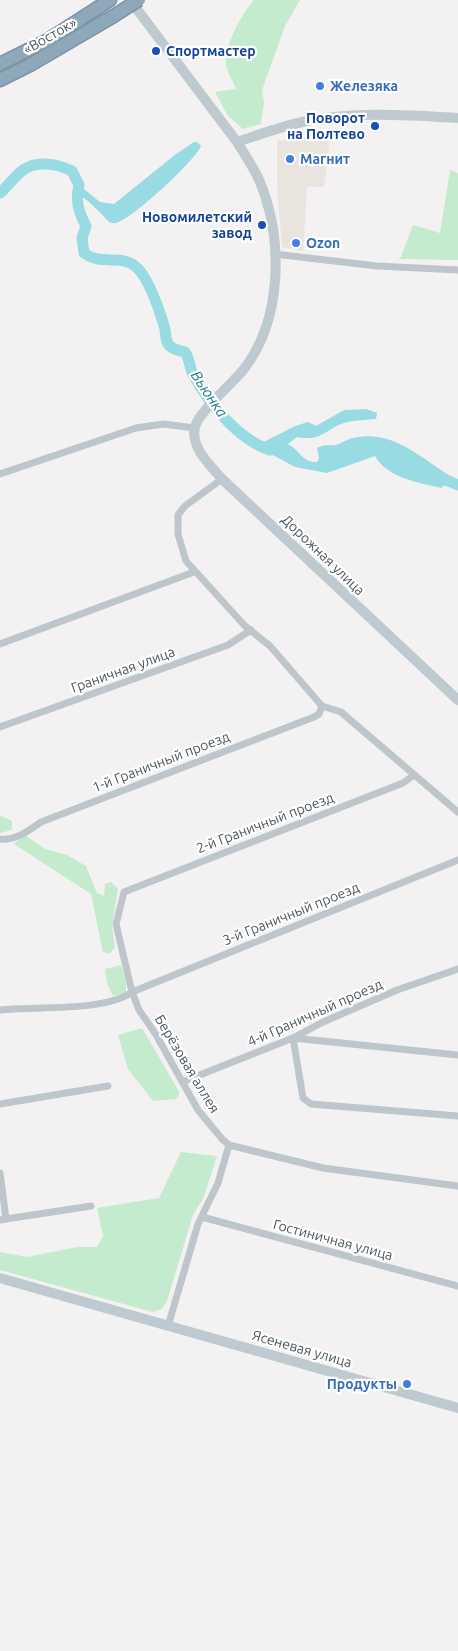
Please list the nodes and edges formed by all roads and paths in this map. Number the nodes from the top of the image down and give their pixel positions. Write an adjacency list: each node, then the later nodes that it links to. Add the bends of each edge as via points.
1 (130, 0): 7 (main road)
2 (139, 0): 5 (highway, «Восток», bridge, via 30,66)
3 (106, 3): 4 (highway, «Восток»)
4 (0, 64)
5 (0, 80)
6 (458, 118): 7 (main road, via 390,115 319,119)
7 (236, 142): 8 (main road, via 260,183 270,219)
8 (274, 254): 9 (street, via 377,266); 10 (main road, via 274,284 266,325 251,359 200,417)
9 (458, 270)
10 (195, 428): 11 (street, via 163,424 136,428); 12 (main road, Дорожная улица, via 197,446)
11 (0, 474)
12 (222, 478): 13 (street, via 178,515 183,555); 16 (main road, Дорожная улица)
13 (194, 572): 14 (street); 15 (street)
14 (251, 630): 17 (street, via 270,646); 18 (street, Граничная улица, via 228,645)
15 (0, 644)
16 (458, 700)
17 (322, 706): 19 (street, via 341,712); 21 (street, 1-й Граничный проезд, via 314,717 41,822 29,831)
18 (0, 727)
19 (414, 775): 20 (street); 23 (street, 2-й Граничный проезд, via 403,783)
20 (458, 812)
21 (3, 840)
22 (458, 860): 25 (street, 3-й Граничный проезд)
23 (124, 892): 25 (street, Берёзовая аллея, via 116,924)
24 (458, 970): 27 (street, 4-й Граничный проезд, via 396,990)
25 (132, 992): 26 (street, 3-й Граничный проезд, via 125,998 98,1004); 29 (street, Берёзовая аллея, via 139,1010)
26 (0, 1010)
27 (293, 1038): 28 (street); 29 (street, 4-й Граничный проезд); 32 (street, via 303,1098 311,1104)
28 (458, 1055)
29 (182, 1082): 33 (street, Берёзовая аллея, via 198,1110)
30 (108, 1086): 31 (street)
31 (0, 1104)
32 (458, 1116)
33 (229, 1145): 35 (street, via 323,1168); 37 (street, via 218,1184)
34 (0, 1174): 38 (street)
35 (458, 1186)
36 (92, 1206): 38 (street)
37 (202, 1217): 40 (street, Гостиничная улица); 41 (street)
38 (3, 1219)
39 (0, 1278): 41 (main road, Ясеневая улица)
40 (458, 1286)
41 (168, 1326): 42 (main road, Ясеневая улица)
42 (458, 1408)

